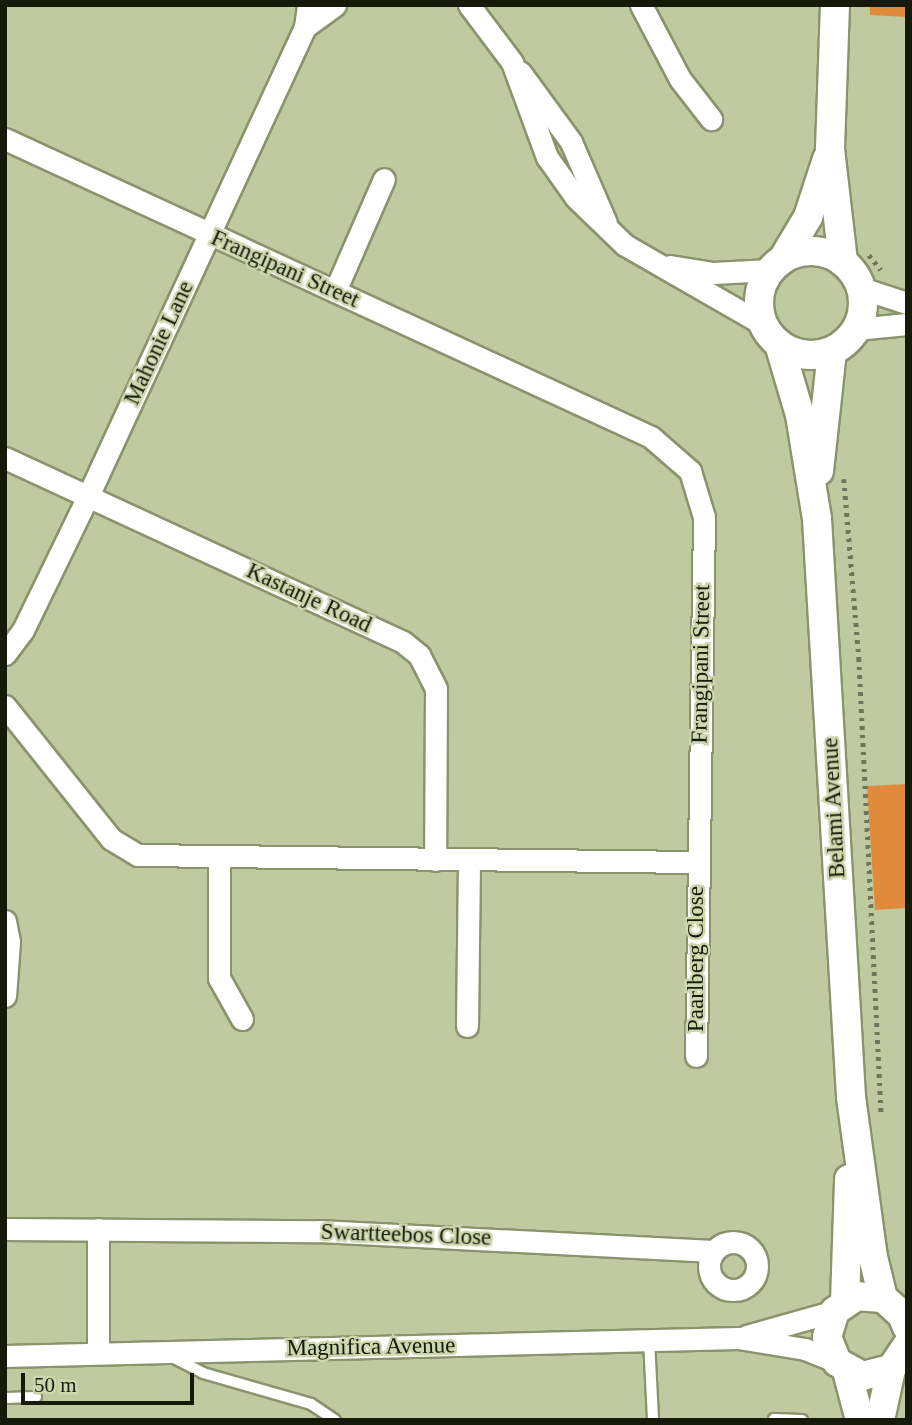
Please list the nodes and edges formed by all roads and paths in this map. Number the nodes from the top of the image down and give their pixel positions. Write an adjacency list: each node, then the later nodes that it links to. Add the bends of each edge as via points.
1 (308, 5): 6 (street, Mahonie Lane)
2 (335, 5): 6 (street, Mahonie Lane)
3 (469, 5): 13 (street, via 571,142 609,232)
4 (641, 5): 7 (street, via 680,79)
5 (835, 5): 9 (street)
6 (305, 27): 11 (street, Mahonie Lane)
7 (711, 119)
8 (5, 139): 11 (street, Frangipani Street)
9 (830, 149): 12 (street); 14 (street, via 808,217)
10 (384, 179): 17 (street)
11 (209, 235): 17 (street, Frangipani Street); 25 (street, Mahonie Lane)
12 (855, 256): 14 (street, via 820,252); 15 (path); 16 (street)
13 (657, 265): 14 (street, via 713,273); 21 (street)
14 (776, 265): 21 (street, via 759,297)
15 (887, 277)
16 (861, 288): 18 (street); 20 (street, via 863,309)
17 (335, 290): 32 (street, Frangipani Street, via 651,437 690,471 704,517)
18 (907, 303)
19 (907, 324): 20 (street)
20 (856, 329): 22 (street)
21 (771, 335): 22 (street, via 804,355); 26 (street, Belami Avenue, via 800,415)
22 (832, 351): 26 (street, Belami Avenue)
23 (5, 458): 25 (street, Kastanje Road)
24 (844, 468): 39 (path, via 859,658)
25 (88, 496): 27 (street, Mahonie Lane, via 23,630); 30 (street, Kastanje Road, via 403,642 419,655 436,689)
26 (817, 519): 38 (street, Belami Avenue)
27 (5, 654)
28 (5, 706): 29 (street, via 123,849 153,857)
29 (219, 858): 30 (street); 35 (street, via 219,978)
30 (435, 860): 31 (street)
31 (470, 860): 32 (street); 36 (street)
32 (696, 863): 37 (street, Paarlberg Close)
33 (5, 921): 34 (street, via 9,942)
34 (5, 996)
35 (242, 1019)
36 (467, 1026)
37 (696, 1056)
38 (851, 1097): 43 (street, Belami Avenue); 44 (street, Belami Avenue, via 873,1257)
39 (882, 1122)
40 (5, 1229): 41 (street, Swartteebos Close)
41 (98, 1229): 42 (street, Swartteebos Close, via 359,1232); 48 (street)
42 (713, 1251)
43 (840, 1307): 44 (street, via 870,1295); 45 (street, Magnifica Avenue, via 822,1319); 51 (street, Belami Avenue, via 827,1337)
44 (900, 1314)
45 (738, 1338): 46 (street, Magnifica Avenue); 51 (street, Magnifica Avenue, via 805,1349)
46 (649, 1340): 47 (street, Magnifica Avenue); 56 (lane)
47 (163, 1352): 48 (street, Magnifica Avenue); 55 (lane, via 203,1373 311,1404)
48 (98, 1353): 49 (street, Magnifica Avenue)
49 (5, 1356)
50 (901, 1357): 51 (street, via 862,1376); 59 (street)
51 (842, 1366): 58 (street)
52 (36, 1397): 53 (lane)
53 (5, 1398)
54 (774, 1419): 57 (lane)
55 (335, 1420)
56 (653, 1420)
57 (802, 1420)
58 (860, 1420)
59 (880, 1420)

